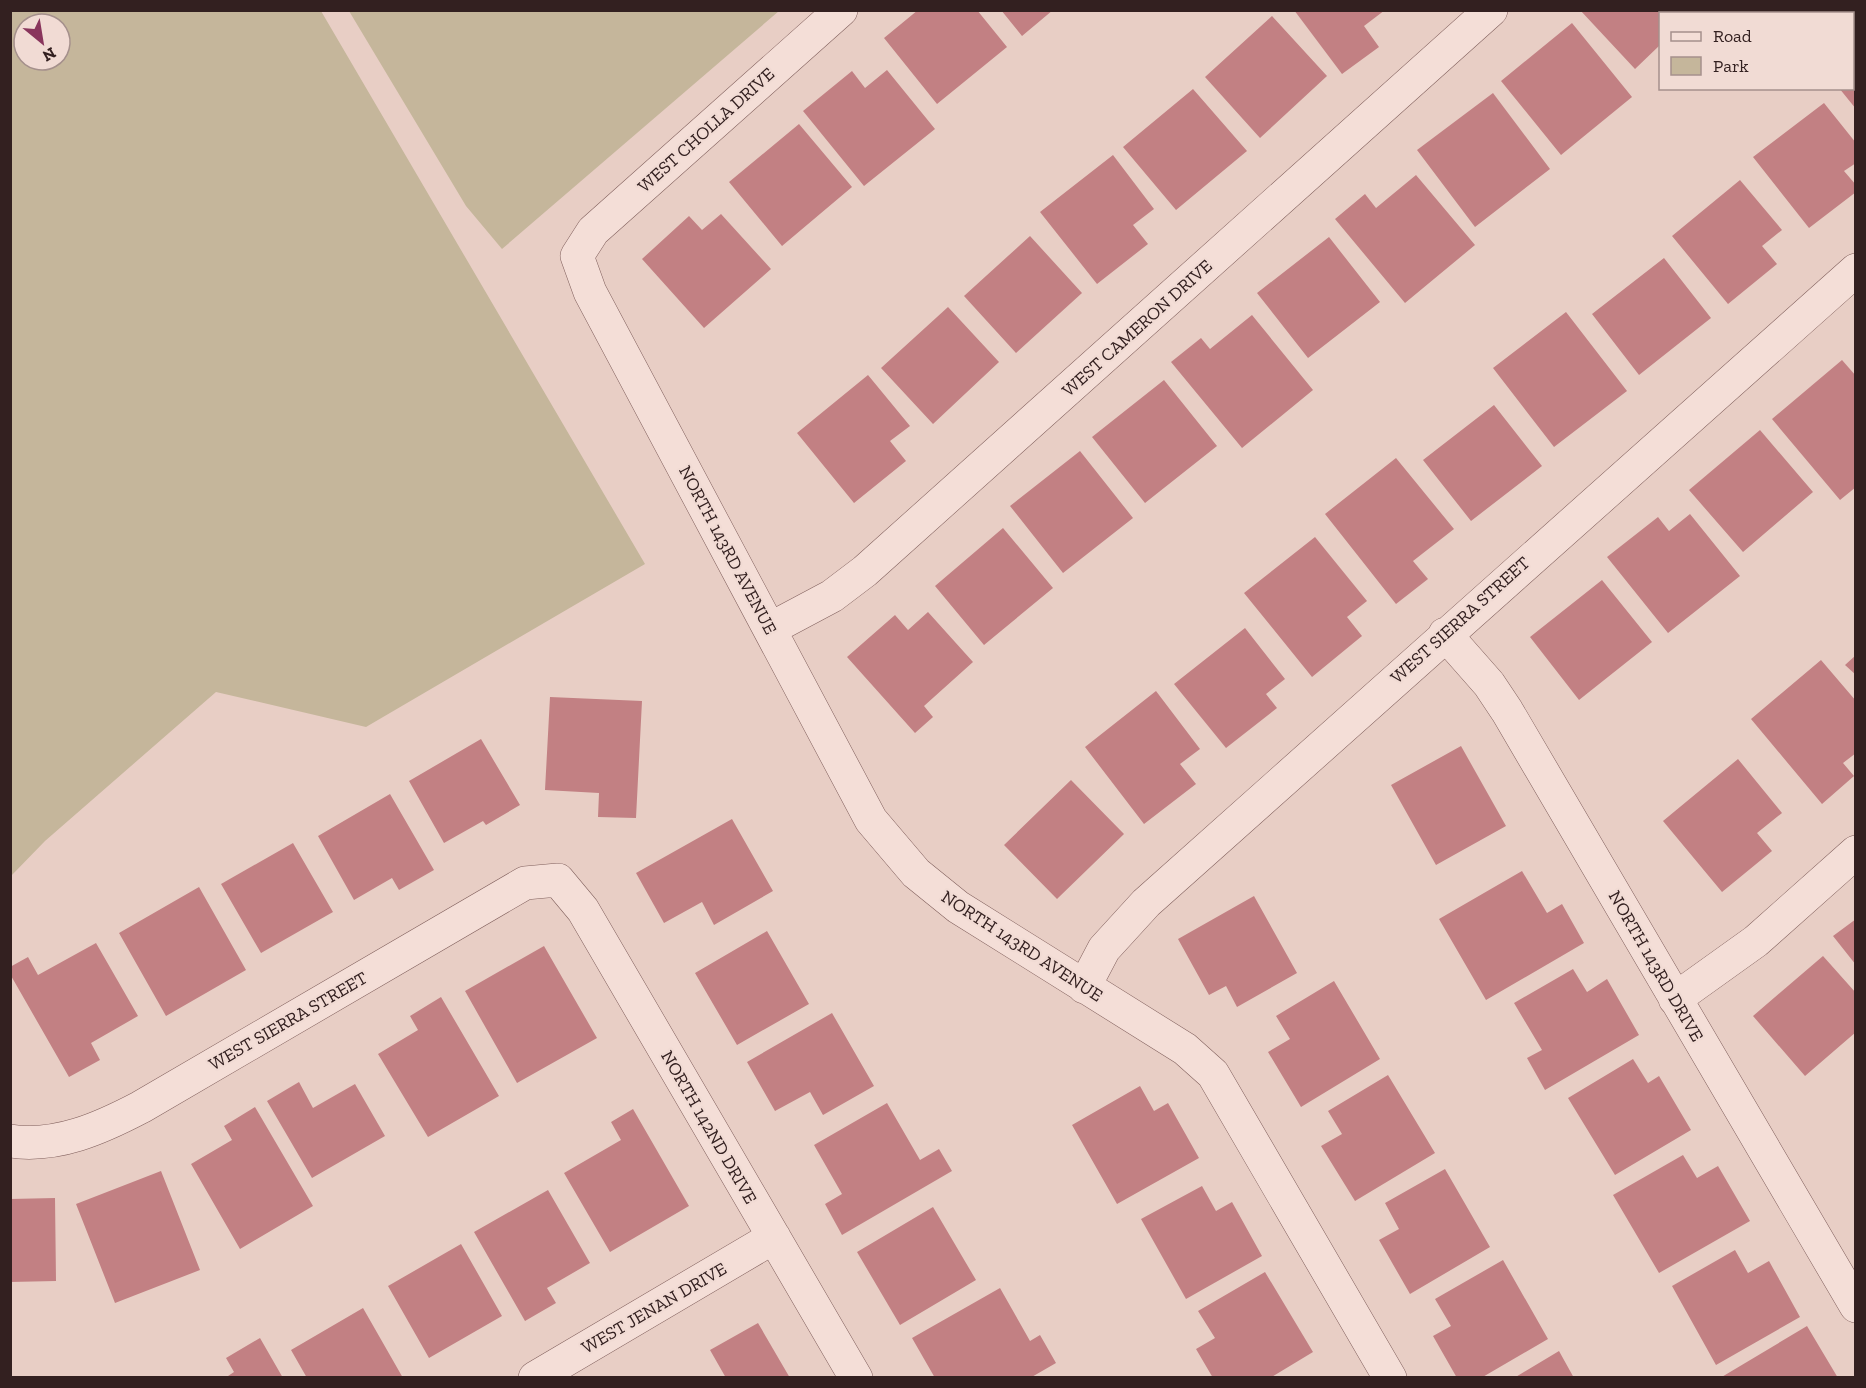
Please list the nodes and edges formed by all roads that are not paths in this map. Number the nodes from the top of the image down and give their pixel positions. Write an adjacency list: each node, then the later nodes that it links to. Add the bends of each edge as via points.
1 (841, 10): 3 (street, WEST CHOLLA DRIVE, via 593,231)
2 (1491, 10): 5 (street, WEST CAMERON DRIVE, via 865,571 832,596)
3 (577, 256): 5 (street, NORTH 143RD AVENUE, via 590,292)
4 (1856, 270): 6 (street, WEST SIERRA STREET)
5 (770, 629): 9 (street, NORTH 143RD AVENUE, via 848,780 871,820 898,854 958,907)
6 (1444, 634): 9 (street, WEST SIERRA STREET, via 1146,903 1104,949); 10 (street, NORTH 143RD DRIVE, via 1508,711)
7 (1856, 852): 10 (street, via 1756,941)
8 (558, 880): 11 (street, WEST SIERRA STREET, via 525,883 106,1125 30,1144); 12 (street, NORTH 142ND DRIVE, via 583,910)
9 (1084, 987): 16 (street, NORTH 143RD AVENUE, via 1185,1049 1213,1074)
10 (1675, 999): 13 (street, NORTH 143RD DRIVE)
11 (10, 1141)
12 (774, 1237): 14 (street, WEST JENAN DRIVE); 15 (street, NORTH 142ND DRIVE)
13 (1856, 1306)
14 (534, 1377)
15 (856, 1377)
16 (1390, 1377)

